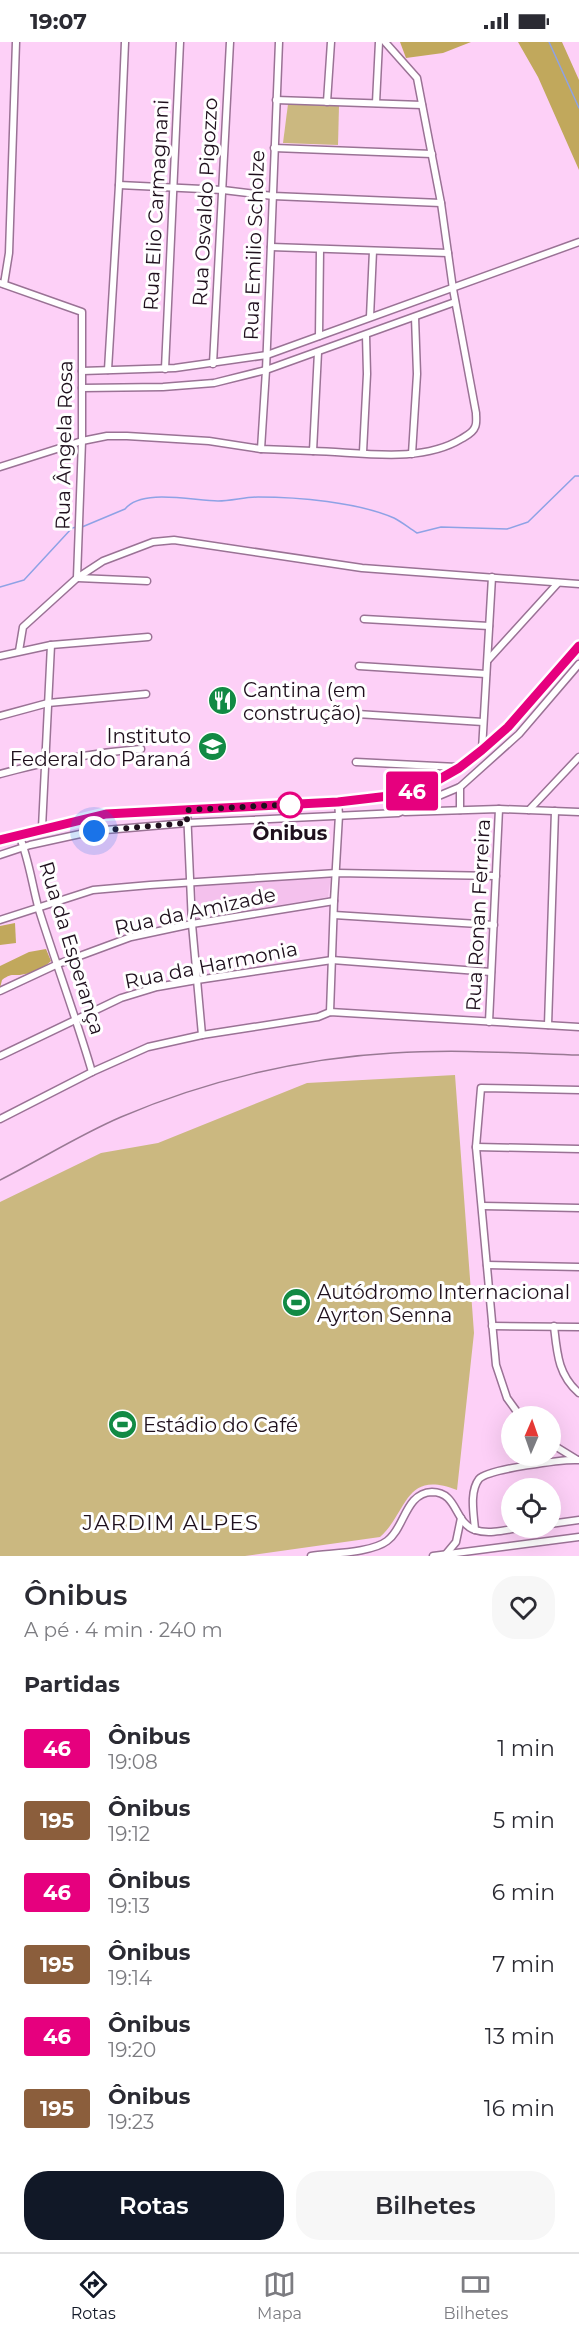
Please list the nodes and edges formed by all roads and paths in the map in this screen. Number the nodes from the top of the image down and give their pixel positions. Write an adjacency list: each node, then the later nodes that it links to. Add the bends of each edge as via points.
1 (16, 42): 25 (street, via 9,253)
2 (125, 42): 15 (street)
3 (180, 42): 16 (street, Rua Elio Carmagnani)
4 (230, 42): 17 (street, Rua Osvaldo Pigozzo)
5 (279, 42): 9 (street, Rua Emilio Scholze)
6 (331, 42): 10 (street)
7 (379, 42): 11 (street)
8 (385, 42): 12 (street, via 417,78)
9 (276, 100): 10 (street); 13 (street, Rua Emilio Scholze)
10 (327, 102): 11 (street)
11 (376, 103): 12 (street)
12 (422, 105): 14 (street)
13 (274, 148): 14 (street); 18 (street, Rua Emilio Scholze)
14 (432, 154): 19 (street)
15 (119, 184): 16 (street); 36 (street)
16 (173, 186): 17 (street); 35 (street, Rua Elio Carmagnani)
17 (223, 189): 18 (street); 34 (street, Rua Osvaldo Pigozzo)
18 (273, 196): 19 (street); 21 (street, Rua Emilio Scholze)
19 (441, 203): 24 (street)
20 (579, 242): 26 (street)
21 (271, 247): 22 (street); 33 (street, Rua Emilio Scholze)
22 (320, 250): 23 (street); 31 (street)
23 (373, 251): 24 (street); 28 (street)
24 (448, 253): 26 (street)
25 (2, 284): 38 (street, Rua Ângela Rosa, via 82,312)
26 (453, 289): 27 (street); 28 (street)
27 (455, 302): 29 (street); 44 (street, via 476,427 449,447)
28 (370, 317): 31 (street)
29 (415, 317): 30 (street); 44 (street, via 417,374)
30 (366, 334): 32 (street); 43 (street)
31 (319, 336): 33 (street)
32 (318, 352): 37 (street); 42 (street)
33 (267, 355): 34 (street); 37 (street, Rua Emilio Scholze)
34 (213, 364): 35 (street)
35 (165, 369): 36 (street)
36 (108, 370): 38 (street)
37 (266, 370): 39 (street, via 214,383); 41 (street, Rua Emilio Scholze)
38 (81, 371): 39 (street, Rua Ângela Rosa)
39 (82, 388): 40 (street, Rua Ângela Rosa)
40 (82, 441): 41 (street, via 127,435); 45 (street); 47 (street, Rua Ângela Rosa)
41 (261, 449): 42 (street)
42 (314, 451): 43 (street)
43 (363, 452): 44 (street)
44 (412, 454)
45 (0, 467)
46 (492, 577): 47 (street, via 362,568 174,540 153,542 103,561); 49 (street); 52 (street)
47 (77, 578): 48 (street); 56 (street, via 23,627)
48 (147, 581)
49 (558, 583): 50 (street); 58 (street)
50 (579, 584)
51 (364, 619): 52 (street)
52 (489, 626): 58 (street)
53 (148, 637): 54 (street)
54 (51, 645): 56 (street); 63 (street)
55 (579, 646): 68 (street, via 508,727)
56 (19, 651): 57 (street)
57 (0, 656)
58 (488, 661): 61 (street)
59 (579, 664): 74 (street, via 519,734)
60 (359, 666): 61 (street)
61 (486, 674): 66 (street)
62 (146, 694): 63 (street)
63 (48, 703): 65 (street); 70 (street)
64 (357, 714): 66 (street)
65 (0, 716)
66 (483, 722): 68 (street)
67 (141, 749): 70 (street)
68 (482, 750): 72 (street)
69 (579, 757): 79 (street)
70 (45, 761): 73 (street); 85 (street)
71 (356, 762): 72 (street)
72 (459, 768): 75 (street, via 406,794)
73 (0, 774)
74 (460, 787): 78 (street); 82 (street)
75 (338, 802): 77 (street); 83 (street)
76 (499, 809): 78 (street); 79 (street); 91 (street, Rua Ronan Ferreira)
77 (187, 810): 84 (street); 85 (street, via 106,814)
78 (460, 810): 82 (street)
79 (529, 810): 80 (street)
80 (555, 811): 81 (street); 107 (street)
81 (579, 812)
82 (398, 813): 83 (street)
83 (339, 815): 84 (street); 90 (street)
84 (187, 823): 88 (street, via 94,831); 92 (street)
85 (42, 828): 86 (street)
86 (19, 834): 87 (street); 88 (street, Rua da Esperança)
87 (0, 840)
88 (24, 847): 89 (street); 94 (street, Rua da Esperança)
89 (0, 855)
90 (337, 873): 91 (street); 92 (street); 93 (street)
91 (496, 876): 98 (street, Rua Ronan Ferreira)
92 (191, 882): 94 (street, via 93,890); 97 (street)
93 (334, 901): 95 (street); 97 (street, Rua da Amizade)
94 (39, 908): 96 (street); 100 (street, Rua da Esperança)
95 (334, 915): 98 (street); 99 (street)
96 (0, 920)
97 (192, 924): 100 (street, Rua da Amizade, via 132,937); 102 (street)
98 (494, 925): 101 (street, Rua Ronan Ferreira)
99 (332, 960): 101 (street, Rua da Harmonia); 102 (street, Rua da Harmonia); 104 (street)
100 (58, 964): 103 (street, Rua da Amizade); 105 (street, Rua da Esperança)
101 (491, 972): 106 (street, Rua Ronan Ferreira)
102 (197, 980): 105 (street, Rua da Harmonia, via 121,998); 109 (street)
103 (0, 991)
104 (330, 1012): 106 (street); 109 (street)
105 (76, 1017): 110 (street, Rua da Harmonia); 111 (street, Rua da Esperança)
106 (489, 1022): 107 (street)
107 (548, 1025): 108 (street)
108 (579, 1027)
109 (202, 1035): 111 (street, via 148,1047)
110 (0, 1056)
111 (92, 1072): 113 (street)
112 (579, 1090): 114 (street, via 481,1088)
113 (0, 1119)
114 (476, 1147): 115 (street); 116 (street)
115 (579, 1149)
116 (482, 1206): 117 (street); 118 (street)
117 (579, 1208)
118 (487, 1265): 119 (street); 120 (street)
119 (579, 1267)
120 (492, 1326): 121 (street); 124 (street, via 496,1365)
121 (554, 1326): 122 (street); 123 (street, via 558,1364)
122 (579, 1327)
123 (579, 1393)
124 (513, 1406)
125 (561, 1450): 126 (street)
126 (578, 1460): 130 (street, via 494,1471 479,1479 473,1496)
127 (461, 1518): 130 (street); 133 (street, via 456,1542); 135 (street, via 446,1496 425,1494 413,1501 393,1536 380,1545)
128 (579, 1520): 129 (street)
129 (561, 1522)
130 (475, 1530): 131 (street)
131 (501, 1530)
132 (579, 1537): 134 (street)
133 (446, 1554): 134 (street); 136 (street)
134 (465, 1554)
135 (311, 1556)
136 (433, 1556)

